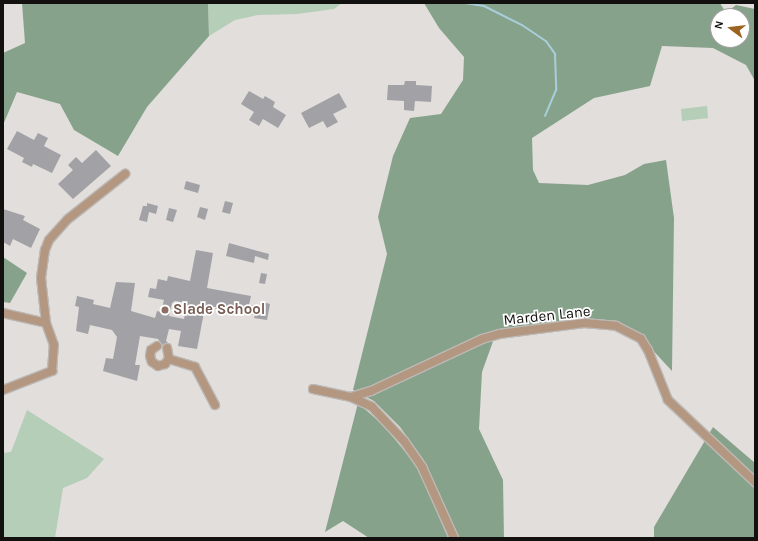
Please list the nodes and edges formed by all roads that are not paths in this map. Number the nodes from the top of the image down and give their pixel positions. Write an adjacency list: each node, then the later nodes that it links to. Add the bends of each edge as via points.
1 (125, 174): 3 (street, via 68,219 49,240 44,250 41,278)
2 (3, 313): 3 (street)
3 (46, 323): 8 (street, via 54,345 52,371)
4 (157, 346): 6 (street, via 150,353 152,362 162,365)
5 (167, 348): 6 (street)
6 (169, 359): 10 (street, via 195,367)
7 (313, 389): 9 (street)
8 (3, 390)
9 (352, 397): 11 (street, Marden Lane, via 371,391 482,339 499,334 584,323 616,326 641,339 668,400); 12 (street, via 372,407 404,441 425,473)
10 (216, 405)
11 (755, 482)
12 (454, 538)

